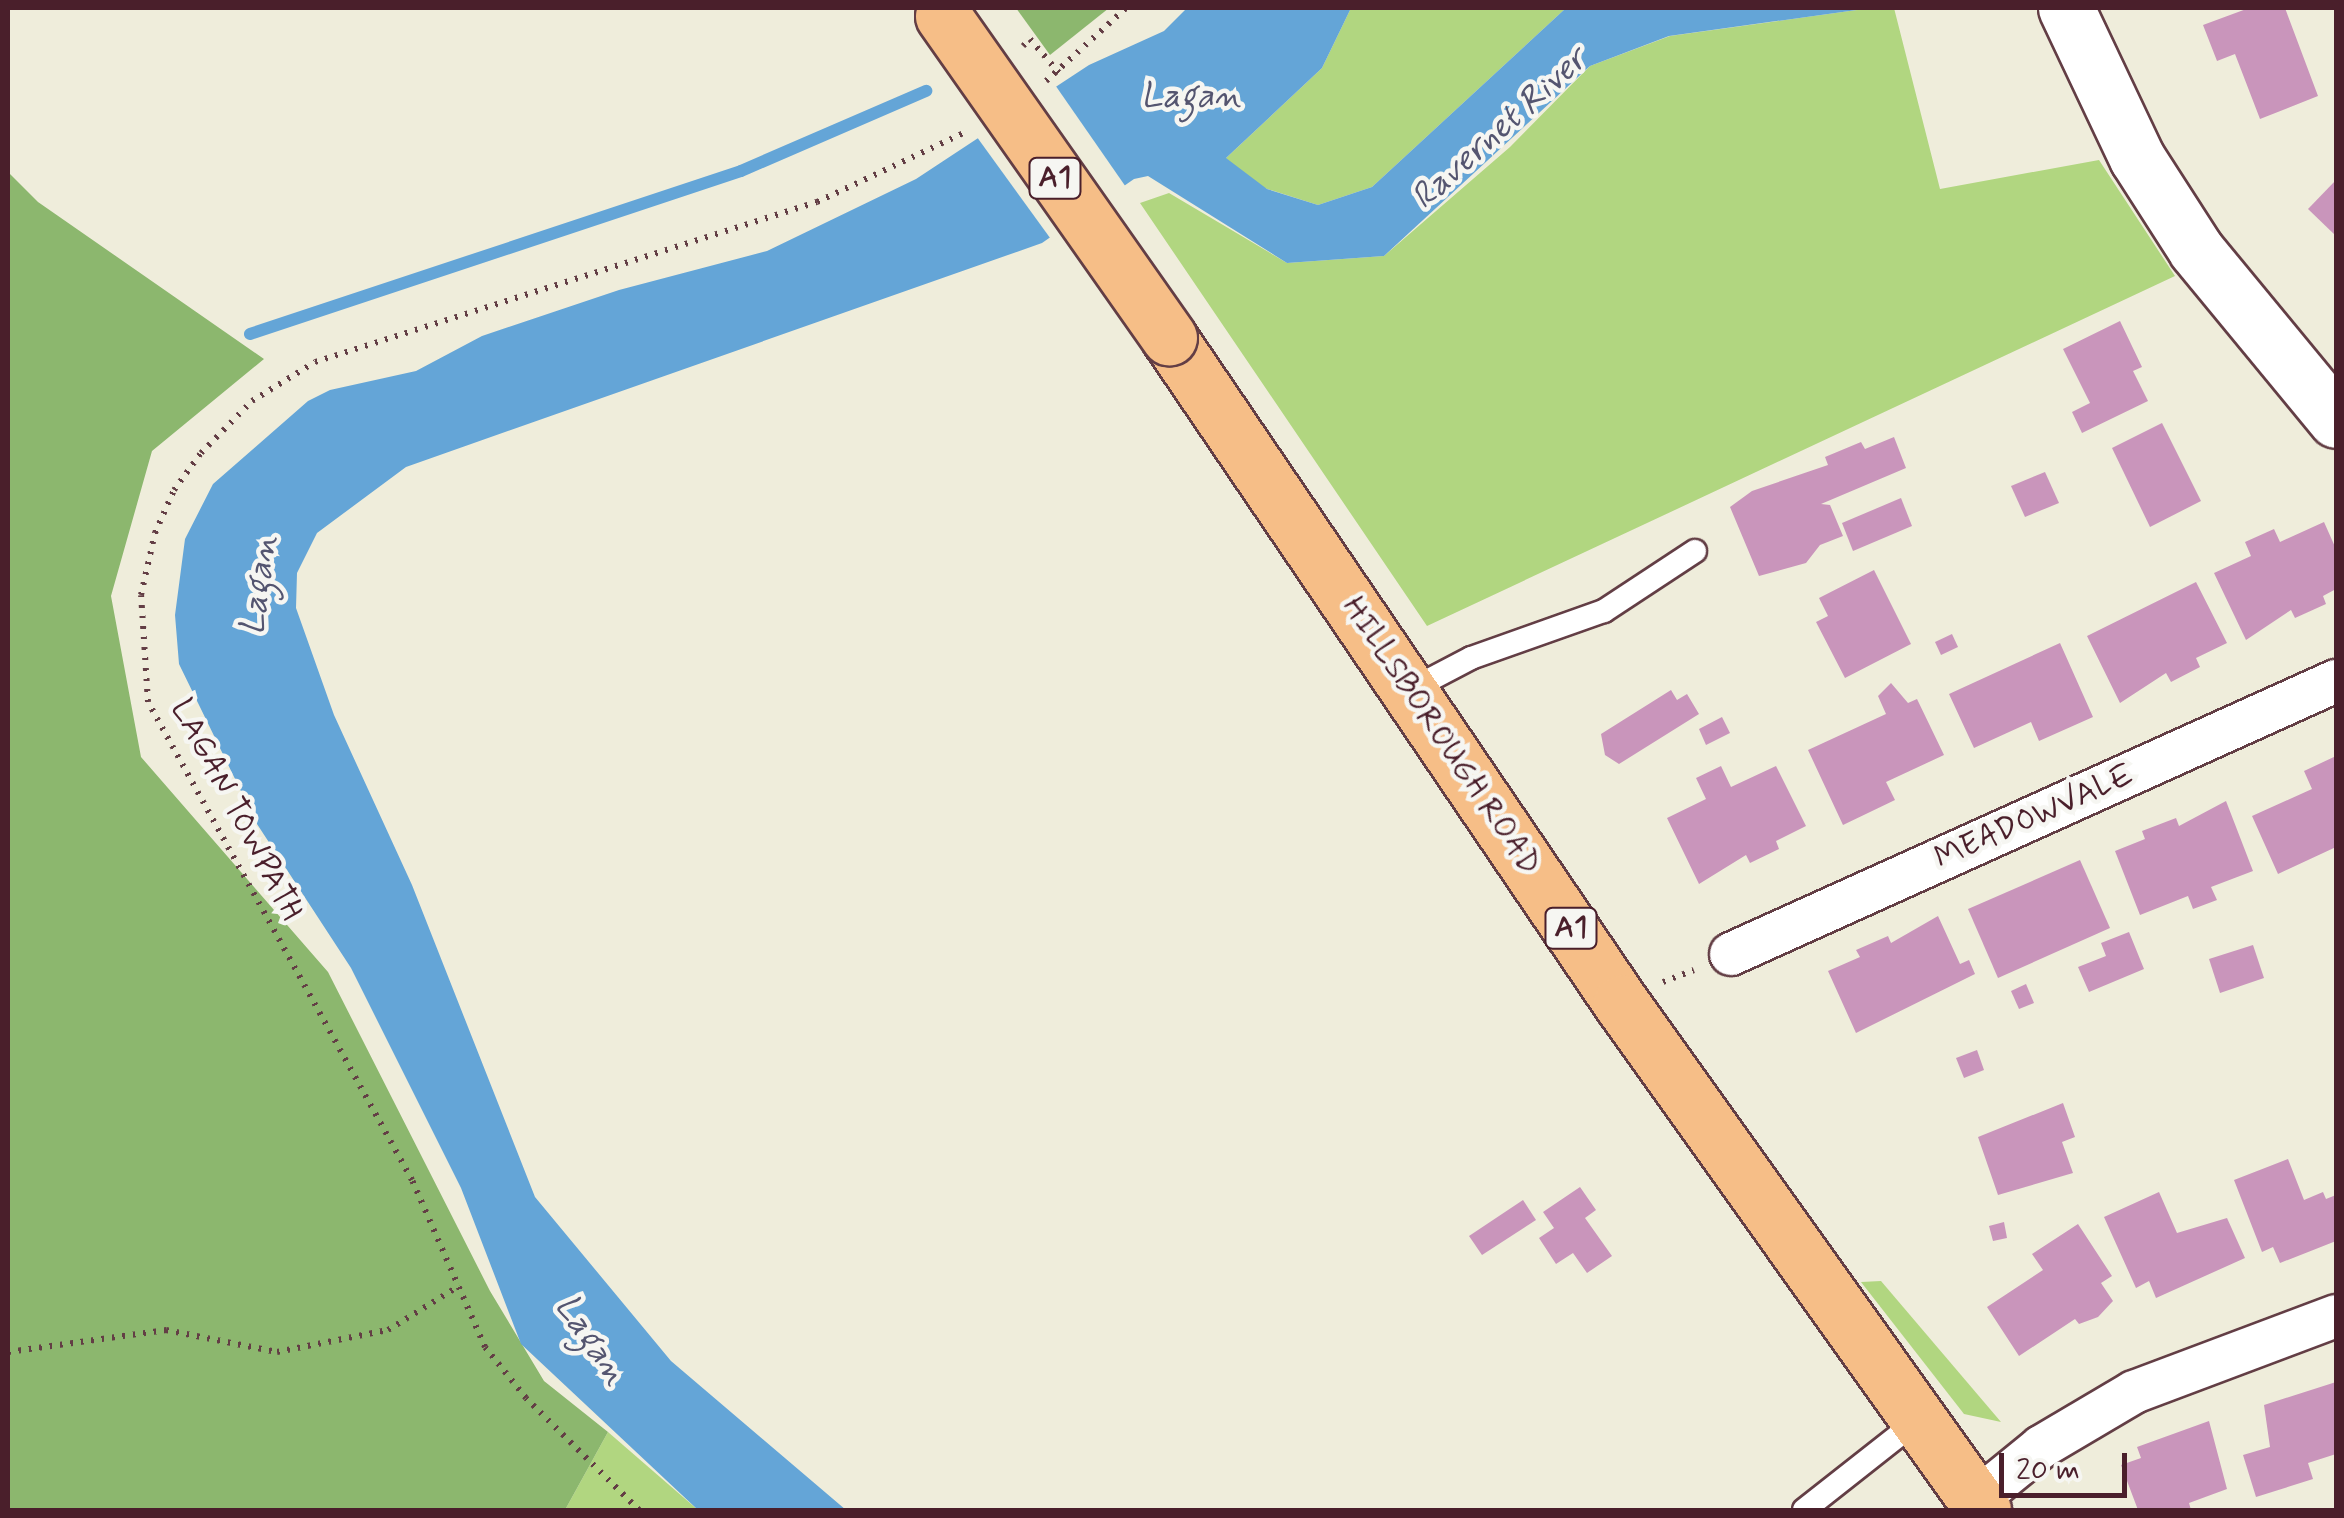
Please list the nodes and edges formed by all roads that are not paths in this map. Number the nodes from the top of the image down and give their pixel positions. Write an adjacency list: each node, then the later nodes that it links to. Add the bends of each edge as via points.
1 (2066, 8): 3 (street, via 2137,158 2196,250)
2 (941, 12): 6 (highway, HILLSBOROUGH ROAD / A1, bridge)
3 (2336, 420)
4 (1695, 550): 6 (lane, via 1604,610 1471,658)
5 (2336, 681): 7 (street, MEADOWVALE)
6 (1410, 690): 9 (highway, HILLSBOROUGH ROAD / A1, via 1621,1003)
7 (1732, 954)
8 (2336, 1316): 10 (street, via 2134,1392 2042,1446)
9 (1918, 1421): 10 (highway, HILLSBOROUGH ROAD / A1); 11 (lane)
10 (1980, 1505)
11 (1804, 1510)

